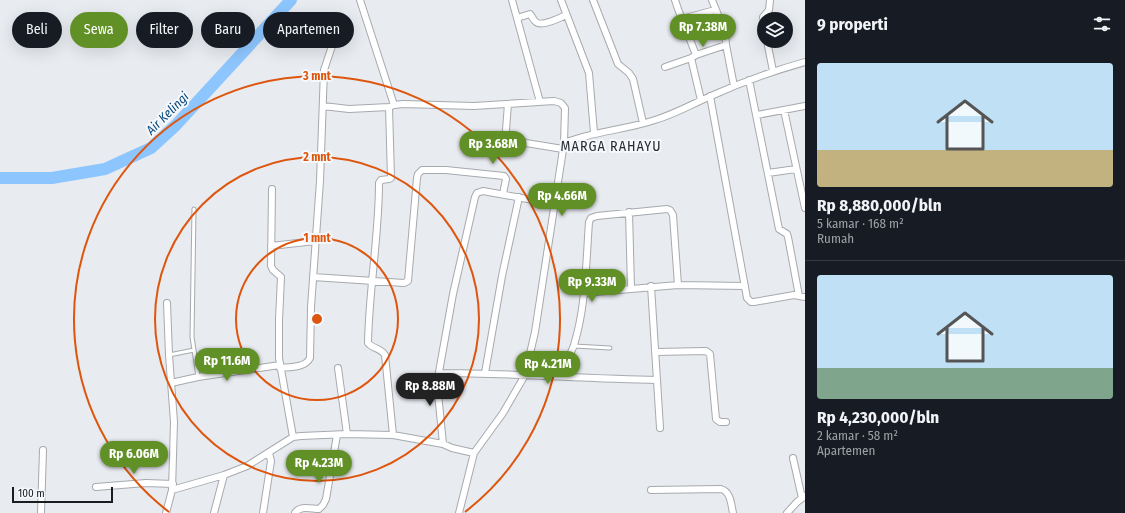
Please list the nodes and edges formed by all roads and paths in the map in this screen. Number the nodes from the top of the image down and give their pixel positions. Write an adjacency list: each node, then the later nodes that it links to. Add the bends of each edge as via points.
1 (360, 0): 27 (street)
2 (512, 0): 11 (street)
3 (561, 0): 10 (street)
4 (593, 0): 31 (street, via 618,64 633,79)
5 (675, 0): 12 (street)
6 (712, 0): 8 (street)
7 (770, 0): 9 (street)
8 (715, 10): 12 (street); 13 (street, via 725,32)
9 (768, 12)
10 (566, 15): 11 (street, via 544,24 535,22 530,14); 32 (street, via 589,74)
11 (517, 18): 24 (street)
12 (682, 19): 16 (street)
13 (726, 45): 16 (street); 21 (street)
14 (331, 48): 26 (street, via 324,70)
15 (768, 48): 19 (street)
16 (694, 56): 18 (street); 23 (street)
17 (805, 62): 19 (street)
18 (665, 67)
19 (773, 71): 20 (street)
20 (749, 80): 21 (street); 30 (street)
21 (734, 86): 22 (street)
22 (710, 96): 23 (street); 50 (street)
23 (701, 100): 31 (street, via 674,114)
24 (540, 102): 25 (street); 33 (street, via 554,101 564,105)
25 (508, 104): 27 (street); 33 (street, via 507,134 526,143)
26 (323, 106): 27 (street, via 349,109); 44 (street)
27 (392, 106): 47 (street, via 391,178 380,182)
28 (805, 106): 29 (street)
29 (784, 110): 30 (street); 34 (street)
30 (757, 115): 35 (street)
31 (643, 123): 32 (street)
32 (594, 133): 33 (street)
33 (564, 146): 40 (street)
34 (796, 169): 35 (street); 36 (street)
35 (768, 173): 53 (street, via 779,229 787,234)
36 (802, 183): 41 (street)
37 (272, 189): 45 (street)
38 (502, 194): 39 (street); 47 (street, via 506,179 504,176 426,169 419,172 409,279 404,283); 62 (street, via 480,191 475,197 453,294)
39 (519, 197): 40 (street); 63 (street)
40 (555, 204): 64 (street)
41 (805, 208)
42 (194, 209): 57 (lane)
43 (629, 212): 48 (street, via 667,209 672,212); 51 (street); 52 (street, via 590,219)
44 (315, 241): 45 (street); 46 (street)
45 (271, 246): 60 (street, via 272,268 281,277)
46 (313, 277): 47 (street); 60 (street, via 310,358 306,364)
47 (371, 282): 73 (street, via 368,343 385,355)
48 (678, 285): 49 (street); 50 (street)
49 (651, 286): 51 (street); 58 (street)
50 (745, 286): 53 (street, via 751,302)
51 (631, 288): 52 (street)
52 (584, 293): 55 (street)
53 (802, 296)
54 (167, 303): 59 (street)
55 (574, 346): 56 (lane); 65 (street)
56 (610, 348)
57 (194, 350): 59 (lane); 66 (lane)
58 (655, 352): 67 (street); 69 (street, via 708,352 716,419)
59 (169, 355): 68 (street)
60 (280, 366): 66 (street); 74 (street)
61 (338, 368): 71 (street)
62 (440, 373): 63 (street); 75 (street, via 438,383)
63 (485, 373): 64 (street)
64 (526, 375): 65 (street); 78 (street)
65 (559, 376): 67 (street)
66 (198, 377): 68 (street)
67 (657, 380): 70 (street)
68 (172, 383): 82 (street)
69 (726, 422)
70 (660, 428)
71 (347, 434): 72 (street); 73 (street)
72 (337, 435): 74 (street); 89 (street, via 323,505 319,509 301,508)
73 (393, 435): 75 (street)
74 (294, 437): 77 (street)
75 (443, 444): 78 (street)
76 (43, 450): 85 (street)
77 (269, 453): 80 (street, via 247,466); 88 (street, via 271,461)
78 (474, 453): 90 (street)
79 (793, 458): 84 (street)
80 (224, 475): 82 (street); 87 (street)
81 (96, 486): 82 (street, via 146,483)
82 (172, 487): 86 (street)
83 (651, 490): 91 (street, via 721,489 727,492)
84 (803, 497): 92 (street)
85 (41, 513)
86 (166, 513)
87 (214, 513)
88 (263, 513)
89 (295, 513)
90 (459, 513)
91 (733, 513)
92 (787, 513)

